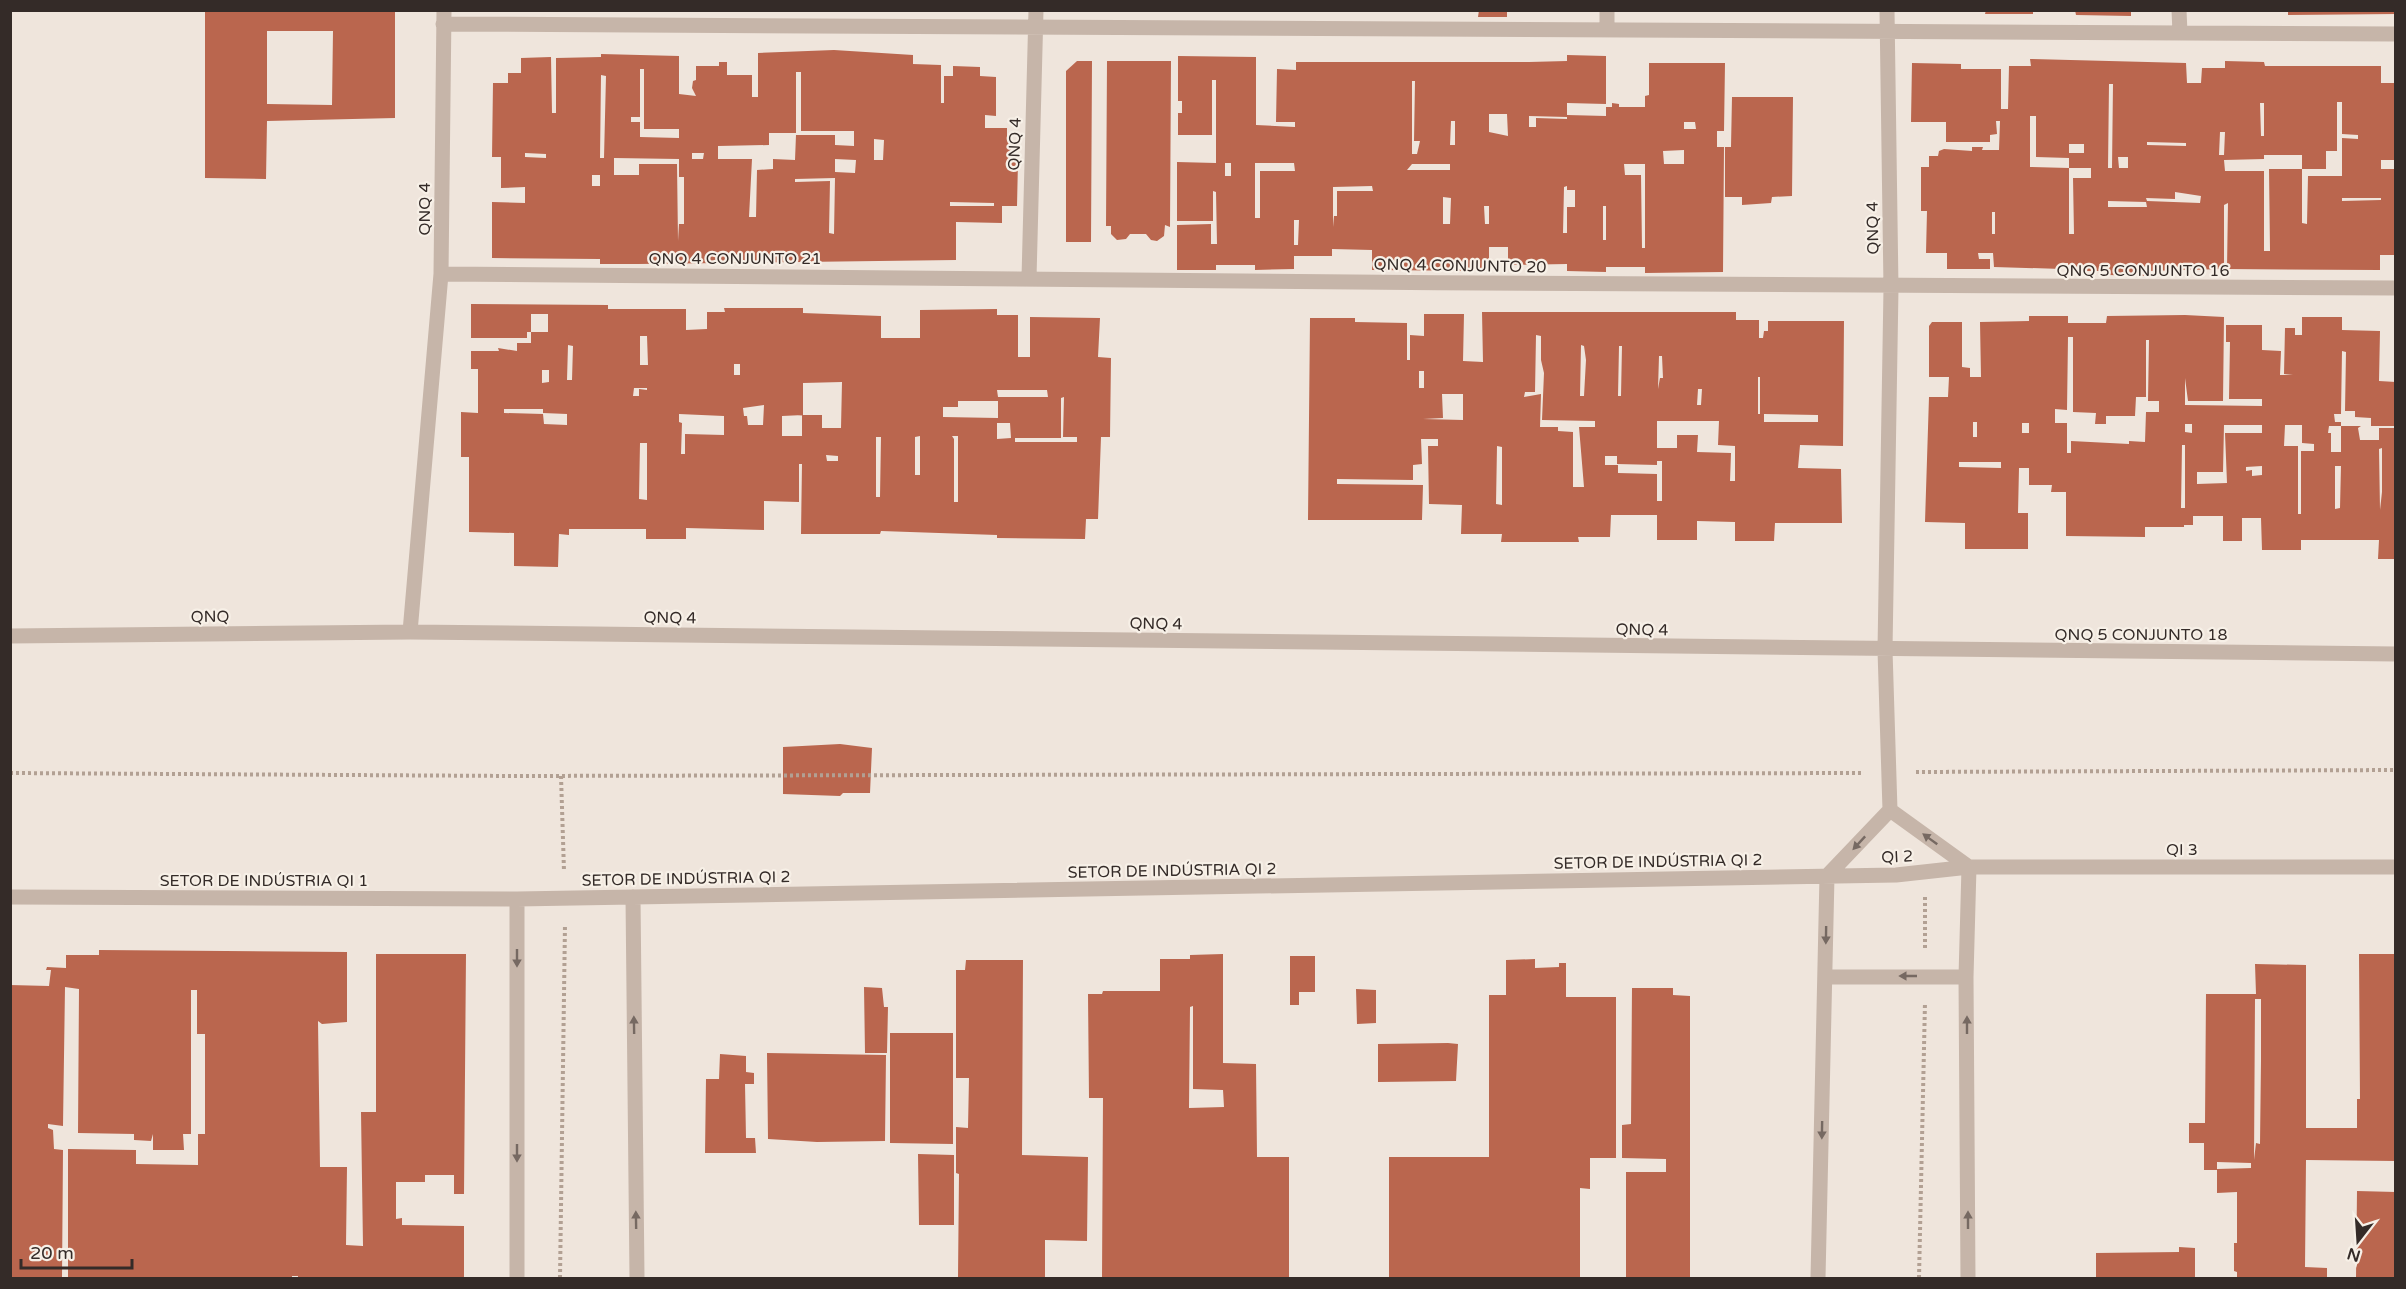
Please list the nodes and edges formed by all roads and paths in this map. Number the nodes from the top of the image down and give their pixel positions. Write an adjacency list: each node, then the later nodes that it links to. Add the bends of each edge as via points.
1 (1607, 10): 6 (street)
2 (1887, 10): 7 (street, QNQ 4)
3 (2180, 10): 8 (street)
4 (443, 17): 5 (street); 10 (street, QNQ 4)
5 (1036, 18): 6 (street); 11 (street, QNQ 4)
6 (1607, 28): 7 (street)
7 (1887, 31): 8 (street); 12 (street, QNQ 4)
8 (2180, 33): 9 (street)
9 (2396, 34)
10 (441, 274): 11 (street, QNQ 4 CONJUNTO 21); 14 (street, QNQ 4)
11 (1029, 278): 12 (street, QNQ 4 CONJUNTO 20)
12 (1891, 288): 13 (street, QNQ 5 CONJUNTO 16); 16 (street, QNQ 4)
13 (2396, 288)
14 (410, 632): 15 (street, QNQ); 16 (street, QNQ 4)
15 (10, 636)
16 (1885, 650): 17 (street, QNQ 5 CONJUNTO 18); 19 (street)
17 (2396, 654)
18 (2396, 770): 19 (path)
19 (1889, 772): 21 (path); 22 (street)
20 (10, 773): 21 (path)
21 (561, 776): 29 (path)
22 (1890, 810): 23 (street, one-way to 22); 26 (street, one-way to 26)
23 (1969, 867): 24 (street, QI 3); 25 (street, QI 2); 33 (street)
24 (2396, 867)
25 (1924, 872): 26 (street, QI 2); 31 (path)
26 (1827, 876): 28 (street, SETOR DE INDÚSTRIA QI 2); 32 (street, one-way to 32)
27 (10, 897): 30 (street, SETOR DE INDÚSTRIA QI 1)
28 (633, 897): 29 (street, SETOR DE INDÚSTRIA QI 2); 36 (street, one-way to 28)
29 (566, 898): 30 (street, SETOR DE INDÚSTRIA QI 2); 35 (path)
30 (517, 899): 34 (street, one-way to 34)
31 (1925, 976): 32 (street, one-way to 32); 33 (street); 38 (path)
32 (1825, 977): 37 (street, one-way to 37)
33 (1966, 977): 39 (street, one-way to 33)
34 (517, 1278)
35 (560, 1278)
36 (637, 1278)
37 (1818, 1278)
38 (1919, 1278)
39 (1968, 1278)

